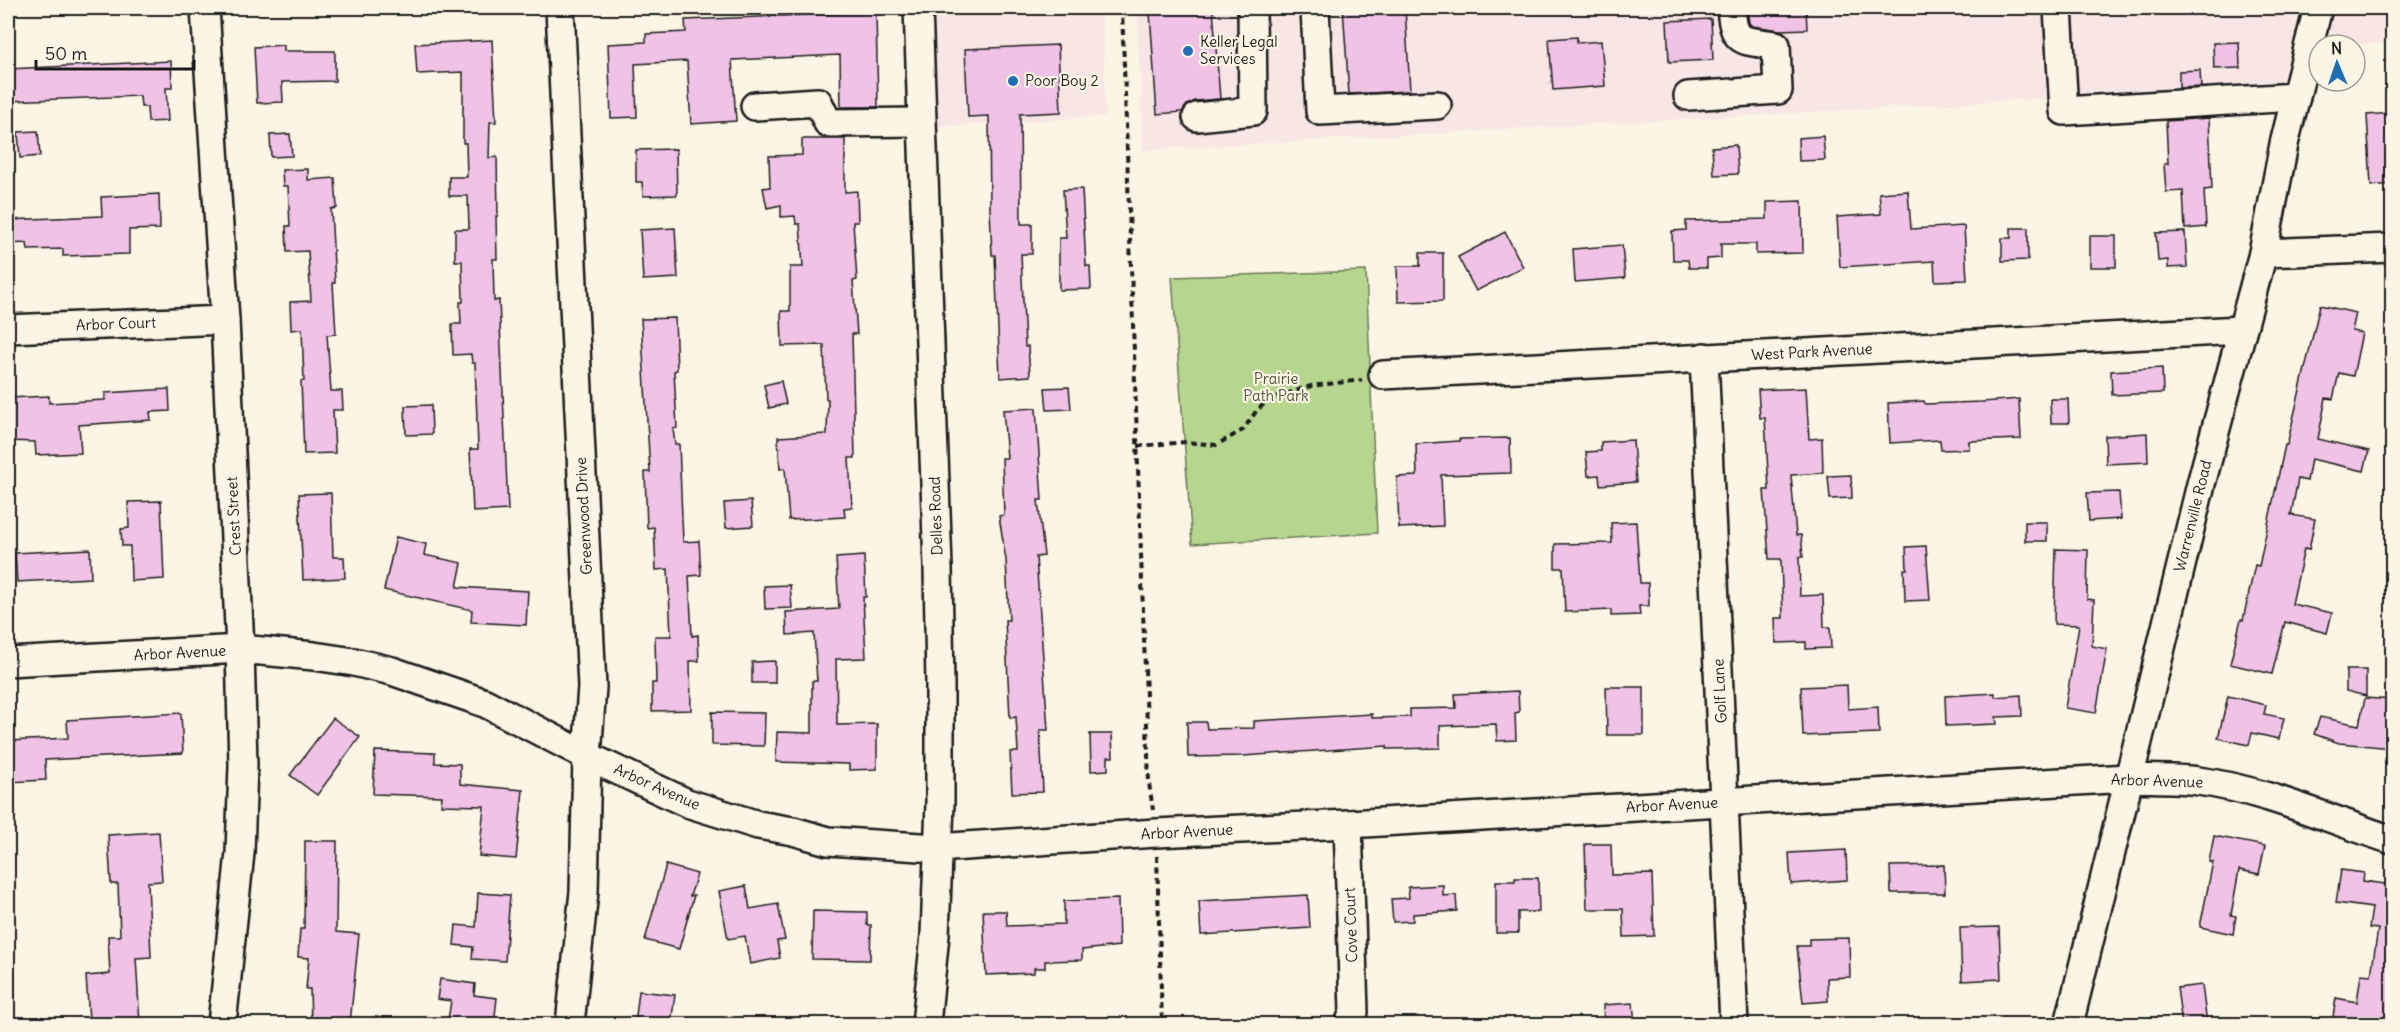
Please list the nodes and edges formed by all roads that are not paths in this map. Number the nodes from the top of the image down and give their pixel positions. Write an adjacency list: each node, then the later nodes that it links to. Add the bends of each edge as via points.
1 (205, 8): 17 (street, Crest Street)
2 (560, 8): 24 (street, Greenwood Drive, via 592,687)
3 (918, 8): 14 (street, Delles Road)
4 (1252, 8): 13 (street, via 1253,111)
5 (1314, 8): 11 (street, via 1320,111)
6 (1731, 8): 9 (street, via 1733,30 1742,40 1776,45 1778,90)
7 (2058, 8): 10 (street, via 2064,111)
8 (2318, 8): 10 (street, Warrenville Road)
9 (1688, 96)
10 (2295, 98): 16 (street, Warrenville Road)
11 (1437, 105)
12 (755, 106): 14 (street, via 818,102 828,123)
13 (1197, 117)
14 (921, 122): 29 (street, Delles Road, via 938,579 940,791)
15 (2392, 248): 16 (street)
16 (2263, 254): 19 (street, Warrenville Road)
17 (225, 320): 18 (street, Arbor Court); 22 (street, Crest Street)
18 (8, 328)
19 (2241, 330): 20 (street, West Park Avenue); 25 (street, Warrenville Road)
20 (1704, 357): 21 (street, West Park Avenue); 26 (street, Golf Lane)
21 (1383, 375)
22 (240, 649): 23 (street, Arbor Avenue); 24 (street, Arbor Avenue, via 314,656 392,671 485,703); 30 (street, Crest Street, via 240,853)
23 (8, 662)
24 (587, 756): 29 (street, Arbor Avenue, via 687,803 758,825 828,842); 31 (street, Greenwood Drive, via 584,892)
25 (2128, 778): 26 (street, Arbor Avenue); 28 (street, Arbor Avenue, via 2197,781 2241,789); 35 (street, Warrenville Road)
26 (1725, 801): 27 (street, Arbor Avenue); 34 (street, Golf Lane)
27 (1348, 824): 29 (street, Arbor Avenue); 33 (street, Cove Court, via 1354,1012)
28 (2392, 840)
29 (936, 848): 32 (street, Delles Road, via 935,935)
30 (222, 1024)
31 (570, 1024)
32 (926, 1024)
33 (1349, 1024)
34 (1734, 1024)
35 (2069, 1024)

